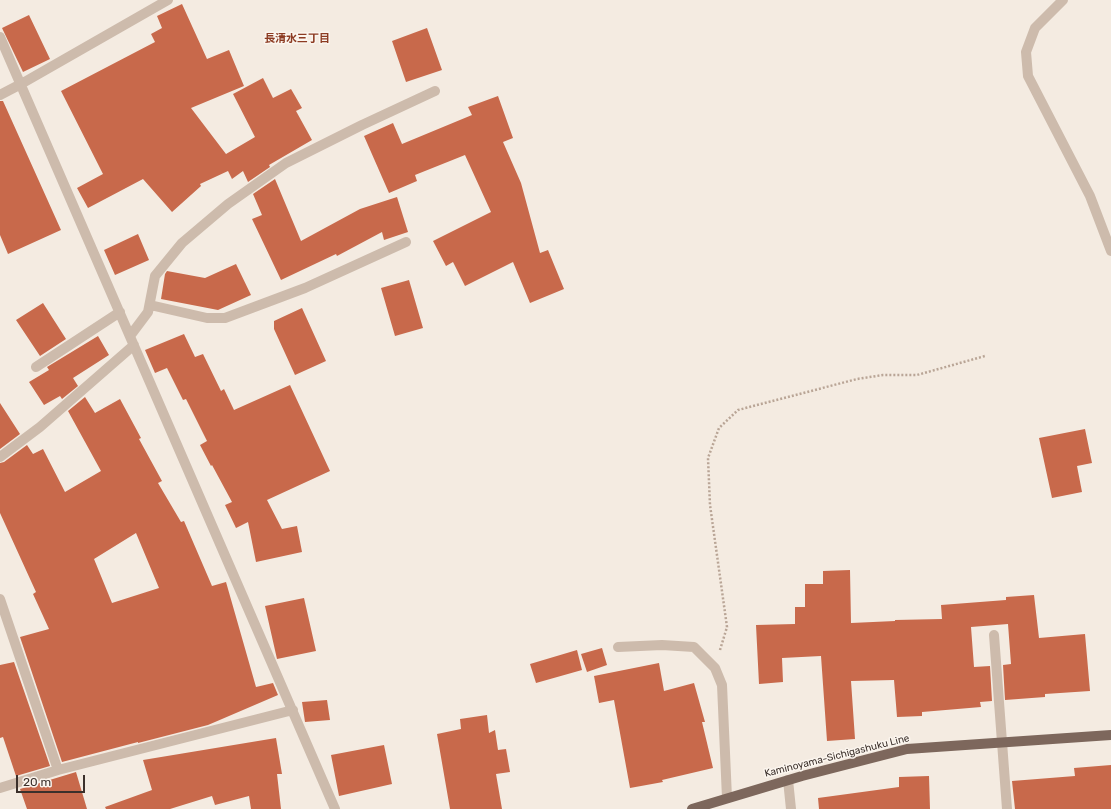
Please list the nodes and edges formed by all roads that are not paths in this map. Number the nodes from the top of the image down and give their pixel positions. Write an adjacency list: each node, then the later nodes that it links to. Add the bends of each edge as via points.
1 (168, 0): 4 (street)
2 (1063, 0): 8 (street, via 1035,28 1026,52 1028,76 1090,196)
3 (0, 37): 4 (street)
4 (21, 84): 6 (street); 10 (street)
5 (435, 91): 9 (street, via 286,163 228,204 182,243 155,276)
6 (0, 95)
7 (406, 242): 9 (street, via 305,288 225,318 207,318)
8 (1111, 251)
9 (150, 305): 11 (street)
10 (120, 312): 11 (street); 12 (street)
11 (132, 341): 13 (street, via 40,427); 17 (street)
12 (36, 366)
13 (0, 457)
14 (0, 599): 20 (street)
15 (994, 635): 19 (street)
16 (618, 647): 23 (street, via 694,647 715,668 722,684)
17 (293, 710): 20 (street); 24 (street)
18 (1111, 735): 19 (main road, Kaminoyama-Sichigashuku Line)
19 (1003, 742): 21 (main road, Kaminoyama-Sichigashuku Line, via 908,749); 27 (street)
20 (58, 770): 22 (street)
21 (788, 780): 23 (main road, Kaminoyama-Sichigashuku Line); 26 (street)
22 (0, 788)
23 (727, 798): 25 (main road, Kaminoyama-Sichigashuku Line)
24 (335, 809)
25 (692, 809)
26 (791, 809)
27 (1007, 809)

